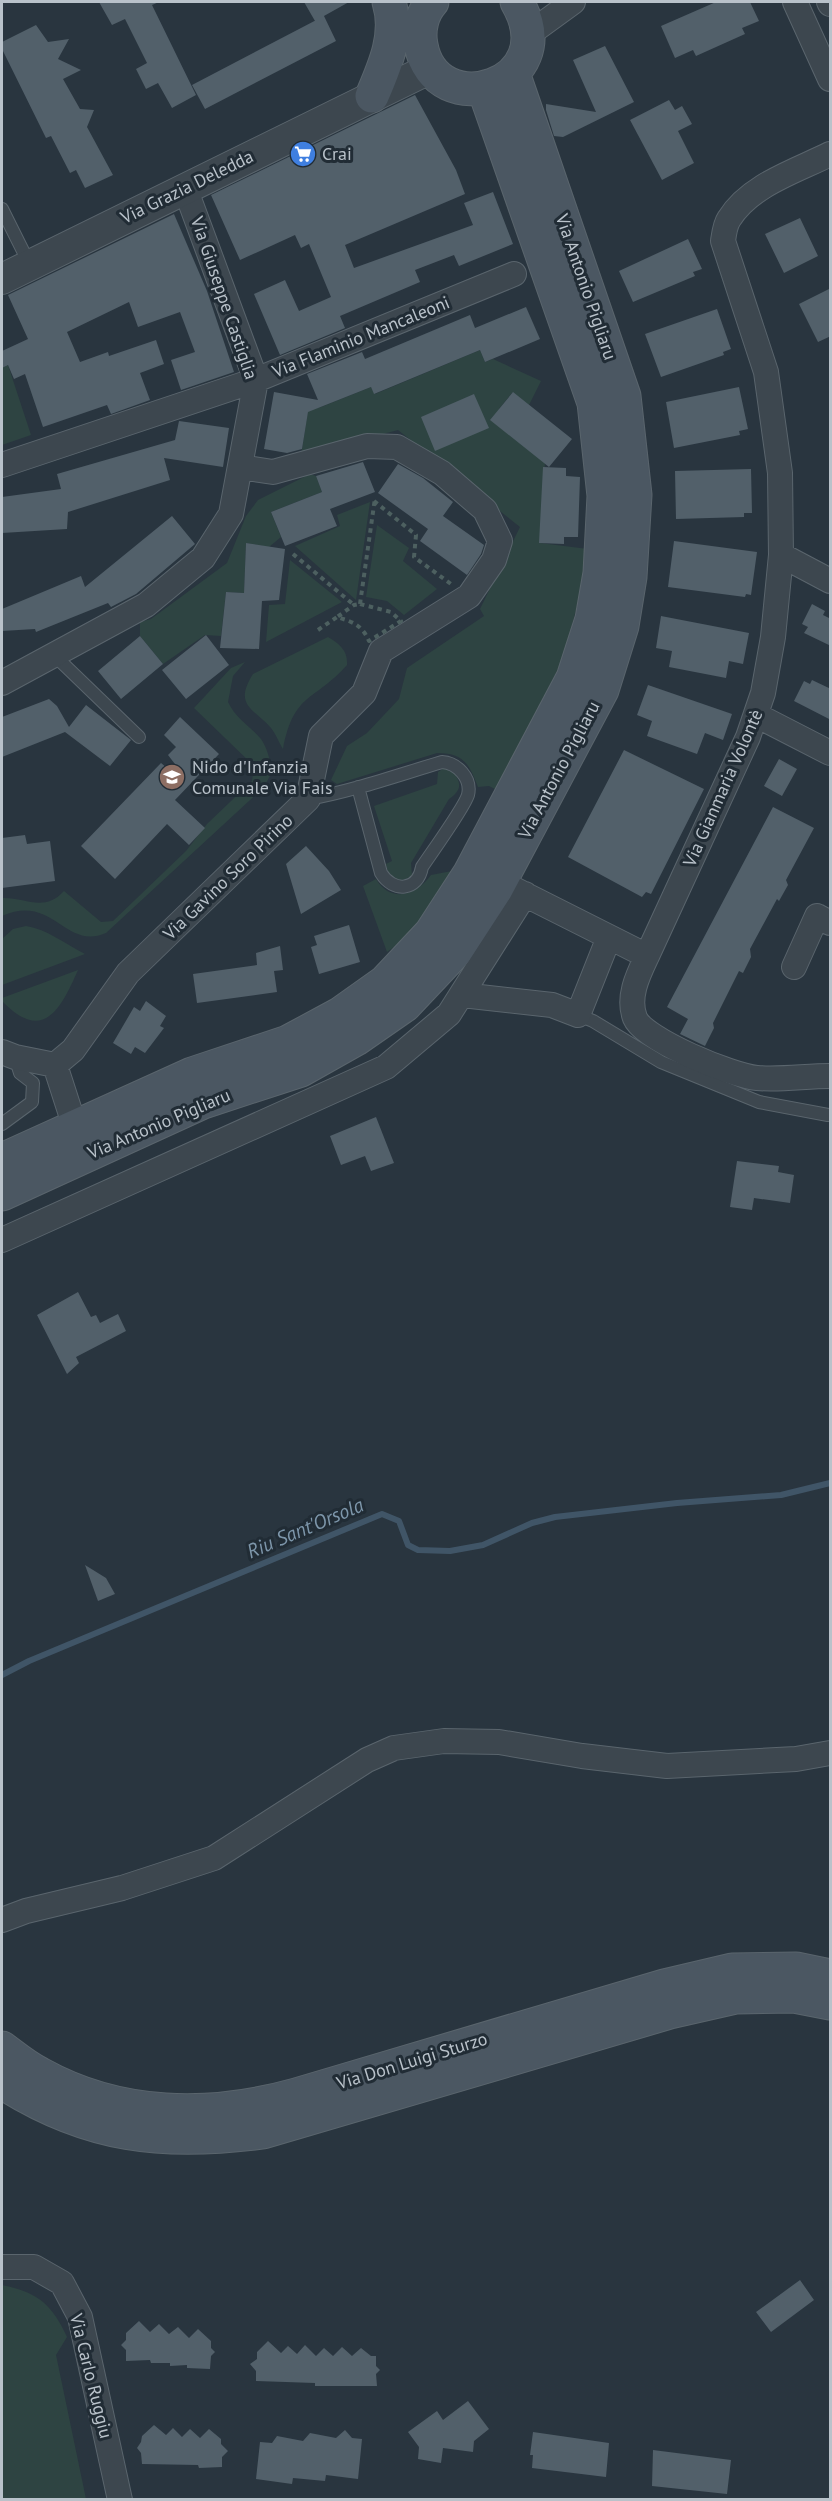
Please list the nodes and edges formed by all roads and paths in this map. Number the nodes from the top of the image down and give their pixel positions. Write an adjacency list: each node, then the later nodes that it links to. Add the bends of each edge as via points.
1 (389, 2): 10 (main road, via 393,32)
2 (518, 2): 6 (main road)
3 (573, 2): 6 (street)
4 (795, 2): 8 (street)
5 (423, 26): 9 (main road, via 446,81 455,86); 10 (street, Via Grazia Deledda)
6 (529, 34): 7 (main road, via 522,62)
7 (513, 74): 9 (main road); 35 (main road, Via Antonio Pigliaru, via 624,396 635,495 630,577 622,626 602,690)
8 (831, 80)
9 (484, 89): 47 (main road, Via Antonio Pigliaru, via 594,403 604,496 600,573 592,619 573,678 470,873 431,933 385,982 340,1014 288,1042 192,1074)
10 (372, 96): 12 (street, Via Grazia Deledda)
11 (831, 154): 21 (street, Via Gianmaria Volontè, via 745,200 727,220 723,241 766,372 780,473)
12 (185, 188): 14 (street, Via Grazia Deledda); 17 (street, Via Giuseppe Castiglia)
13 (2, 209): 14 (lane)
14 (30, 265): 16 (street, Via Grazia Deledda)
15 (514, 274): 17 (street, Via Flaminio Mancaleoni)
16 (2, 279)
17 (256, 380): 18 (street, Via Flaminio Mancaleoni); 19 (street, Via Giuseppe Castiglia)
18 (2, 465)
19 (240, 467): 23 (street, Via Gavino Soro Pirino, via 273,472 367,446 397,447 442,473 485,510 500,541 494,560); 28 (street, Via Giuseppe Castiglia, via 231,514 203,558 146,605)
20 (293, 554): 25 (path)
21 (781, 555): 22 (street); 30 (street, Via Gianmaria Volontè, via 773,637)
22 (831, 581)
23 (469, 596): 24 (path, via 414,557 416,535 374,499); 34 (street, Via Gavino Soro Pirino, via 381,651 364,693 321,736)
24 (360, 604): 25 (path); 26 (path, via 391,612 401,621 369,641 355,622)
25 (354, 605): 26 (path)
26 (337, 617): 27 (path)
27 (318, 630)
28 (54, 655): 29 (street, Via Giuseppe Castiglia); 31 (lane)
29 (2, 683)
30 (756, 715): 32 (street); 38 (street, Via Gianmaria Volontè)
31 (139, 737)
32 (831, 753)
33 (358, 787): 33 (lane, via 442,762 452,763 466,780 468,796 415,883 395,886 386,882); 34 (lane)
34 (308, 800): 43 (street, Via Gavino Soro Pirino, via 128,973 73,1050)
35 (512, 888): 37 (street); 40 (street, Via Antonio Pigliaru); 49 (main road, Via Antonio Pigliaru, via 405,1005 356,1039 300,1070 203,1102)
36 (831, 922): 39 (street, via 817,916)
37 (609, 937): 38 (street); 41 (street)
38 (647, 956): 44 (street, Via Gianmaria Volontè, via 635,983 633,1008 636,1019 650,1035 741,1076)
39 (794, 967)
40 (462, 995): 41 (street, via 552,1005); 50 (street, Via Antonio Pigliaru, via 449,1014 386,1067)
41 (578, 1015): 45 (lane, via 661,1062 759,1102)
42 (8, 1054): 43 (street); 46 (lane, via 20,1073 33,1083 32,1102)
43 (55, 1065): 47 (street)
44 (831, 1076)
45 (828, 1115)
46 (2, 1124)
47 (75, 1126): 48 (main road, Via Antonio Pigliaru)
48 (2, 1160)
49 (2, 1194)
50 (2, 1240)
51 (831, 1753): 52 (street, via 796,1759 668,1766 499,1742 444,1741 394,1748 367,1760 214,1858)
52 (2, 1920)
53 (831, 1976): 55 (main road, Via Don Luigi Sturzo, via 796,1969 732,1970 664,1986 258,2106 218,2110 178,2112 108,2102 38,2074)
54 (831, 2003): 56 (main road, Via Don Luigi Sturzo, via 794,1996 736,1997 670,2012 273,2130 220,2138 177,2139 101,2127 63,2115)
55 (2, 2048)
56 (2, 2082)
57 (2, 2267): 58 (street, Via Carlo Ruggiu, via 34,2267 62,2283 80,2316)
58 (120, 2499)

